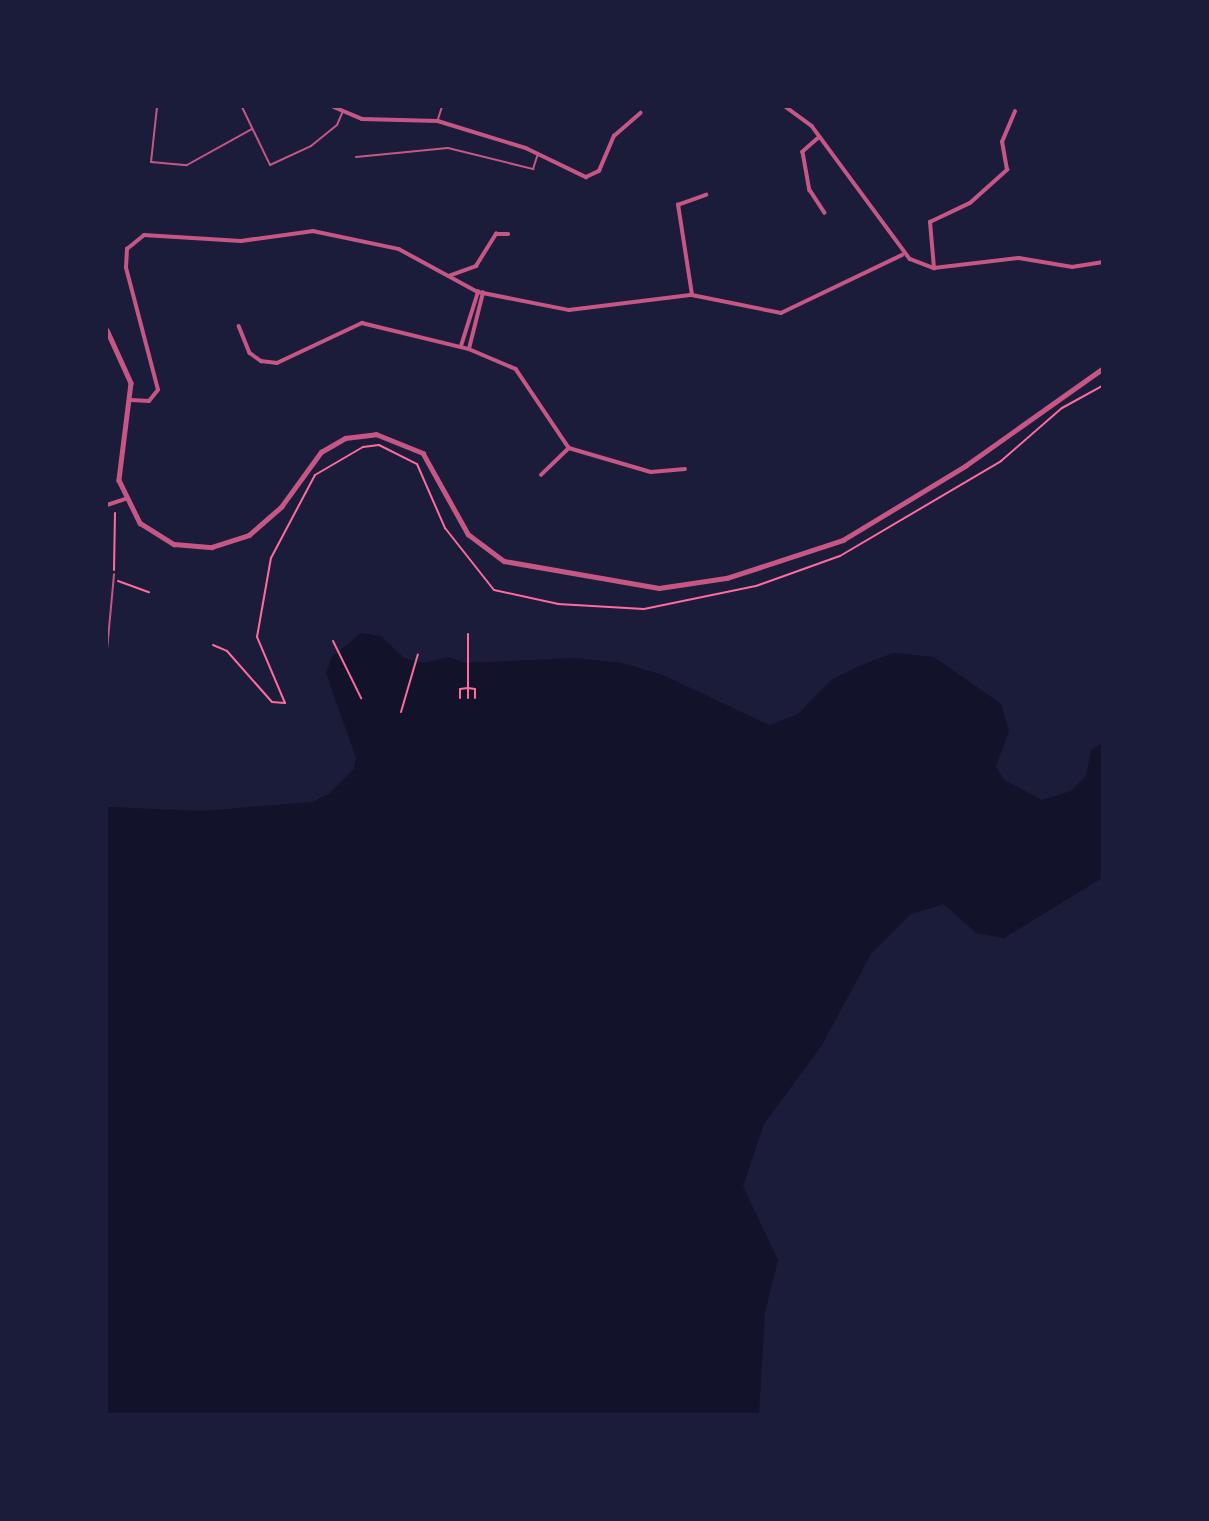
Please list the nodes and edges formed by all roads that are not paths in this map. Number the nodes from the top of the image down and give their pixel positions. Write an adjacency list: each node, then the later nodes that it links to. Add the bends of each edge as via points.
1 (157, 107): 10 (lane, via 151,162 187,165)
2 (242, 107): 10 (lane)
3 (334, 107): 6 (street)
4 (442, 107): 9 (lane)
5 (786, 107): 11 (street)
6 (342, 112): 9 (street, via 362,119); 10 (lane, via 337,125 311,145 270,165)
7 (1014, 112): 19 (street, via 1002,142 1007,170 970,204 930,222)
8 (640, 113): 12 (street, via 620,129 593,174 577,175)
9 (438, 121): 12 (street)
10 (252, 129)
11 (820, 137): 15 (street, via 803,152 810,190); 17 (street, via 838,169 878,210)
12 (538, 153): 13 (lane, via 533,169 448,148)
13 (356, 157)
14 (706, 195): 22 (street, via 680,203 678,210)
15 (825, 213)
16 (508, 234): 20 (street, via 496,234 476,266)
17 (902, 255): 19 (street); 22 (street, via 781,313)
18 (1102, 262): 19 (street, via 1072,267 1019,258)
19 (934, 268)
20 (449, 276): 21 (street); 28 (street, via 398,249 313,231 241,242 136,238 126,268 158,390 149,401)
21 (481, 292): 22 (street, via 569,310); 25 (street); 26 (street)
22 (692, 295)
23 (239, 326): 25 (street, via 250,353 277,363 362,323)
24 (107, 330): 28 (street, via 129,368)
25 (461, 347): 26 (street)
26 (469, 349): 29 (street, via 516,369)
27 (1102, 369): 32 (street, via 965,466 843,540 790,561 693,584 641,587 504,561 468,534 423,453 387,435 357,435 332,444 310,462 267,523 232,542 174,544 141,523)
28 (131, 400): 32 (street, via 119,449)
29 (569, 448): 30 (street, via 651,472); 31 (street)
30 (685, 469)
31 (541, 474)
32 (126, 499): 33 (street)
33 (107, 505)
34 (114, 574): 35 (lane)
35 (107, 650)

